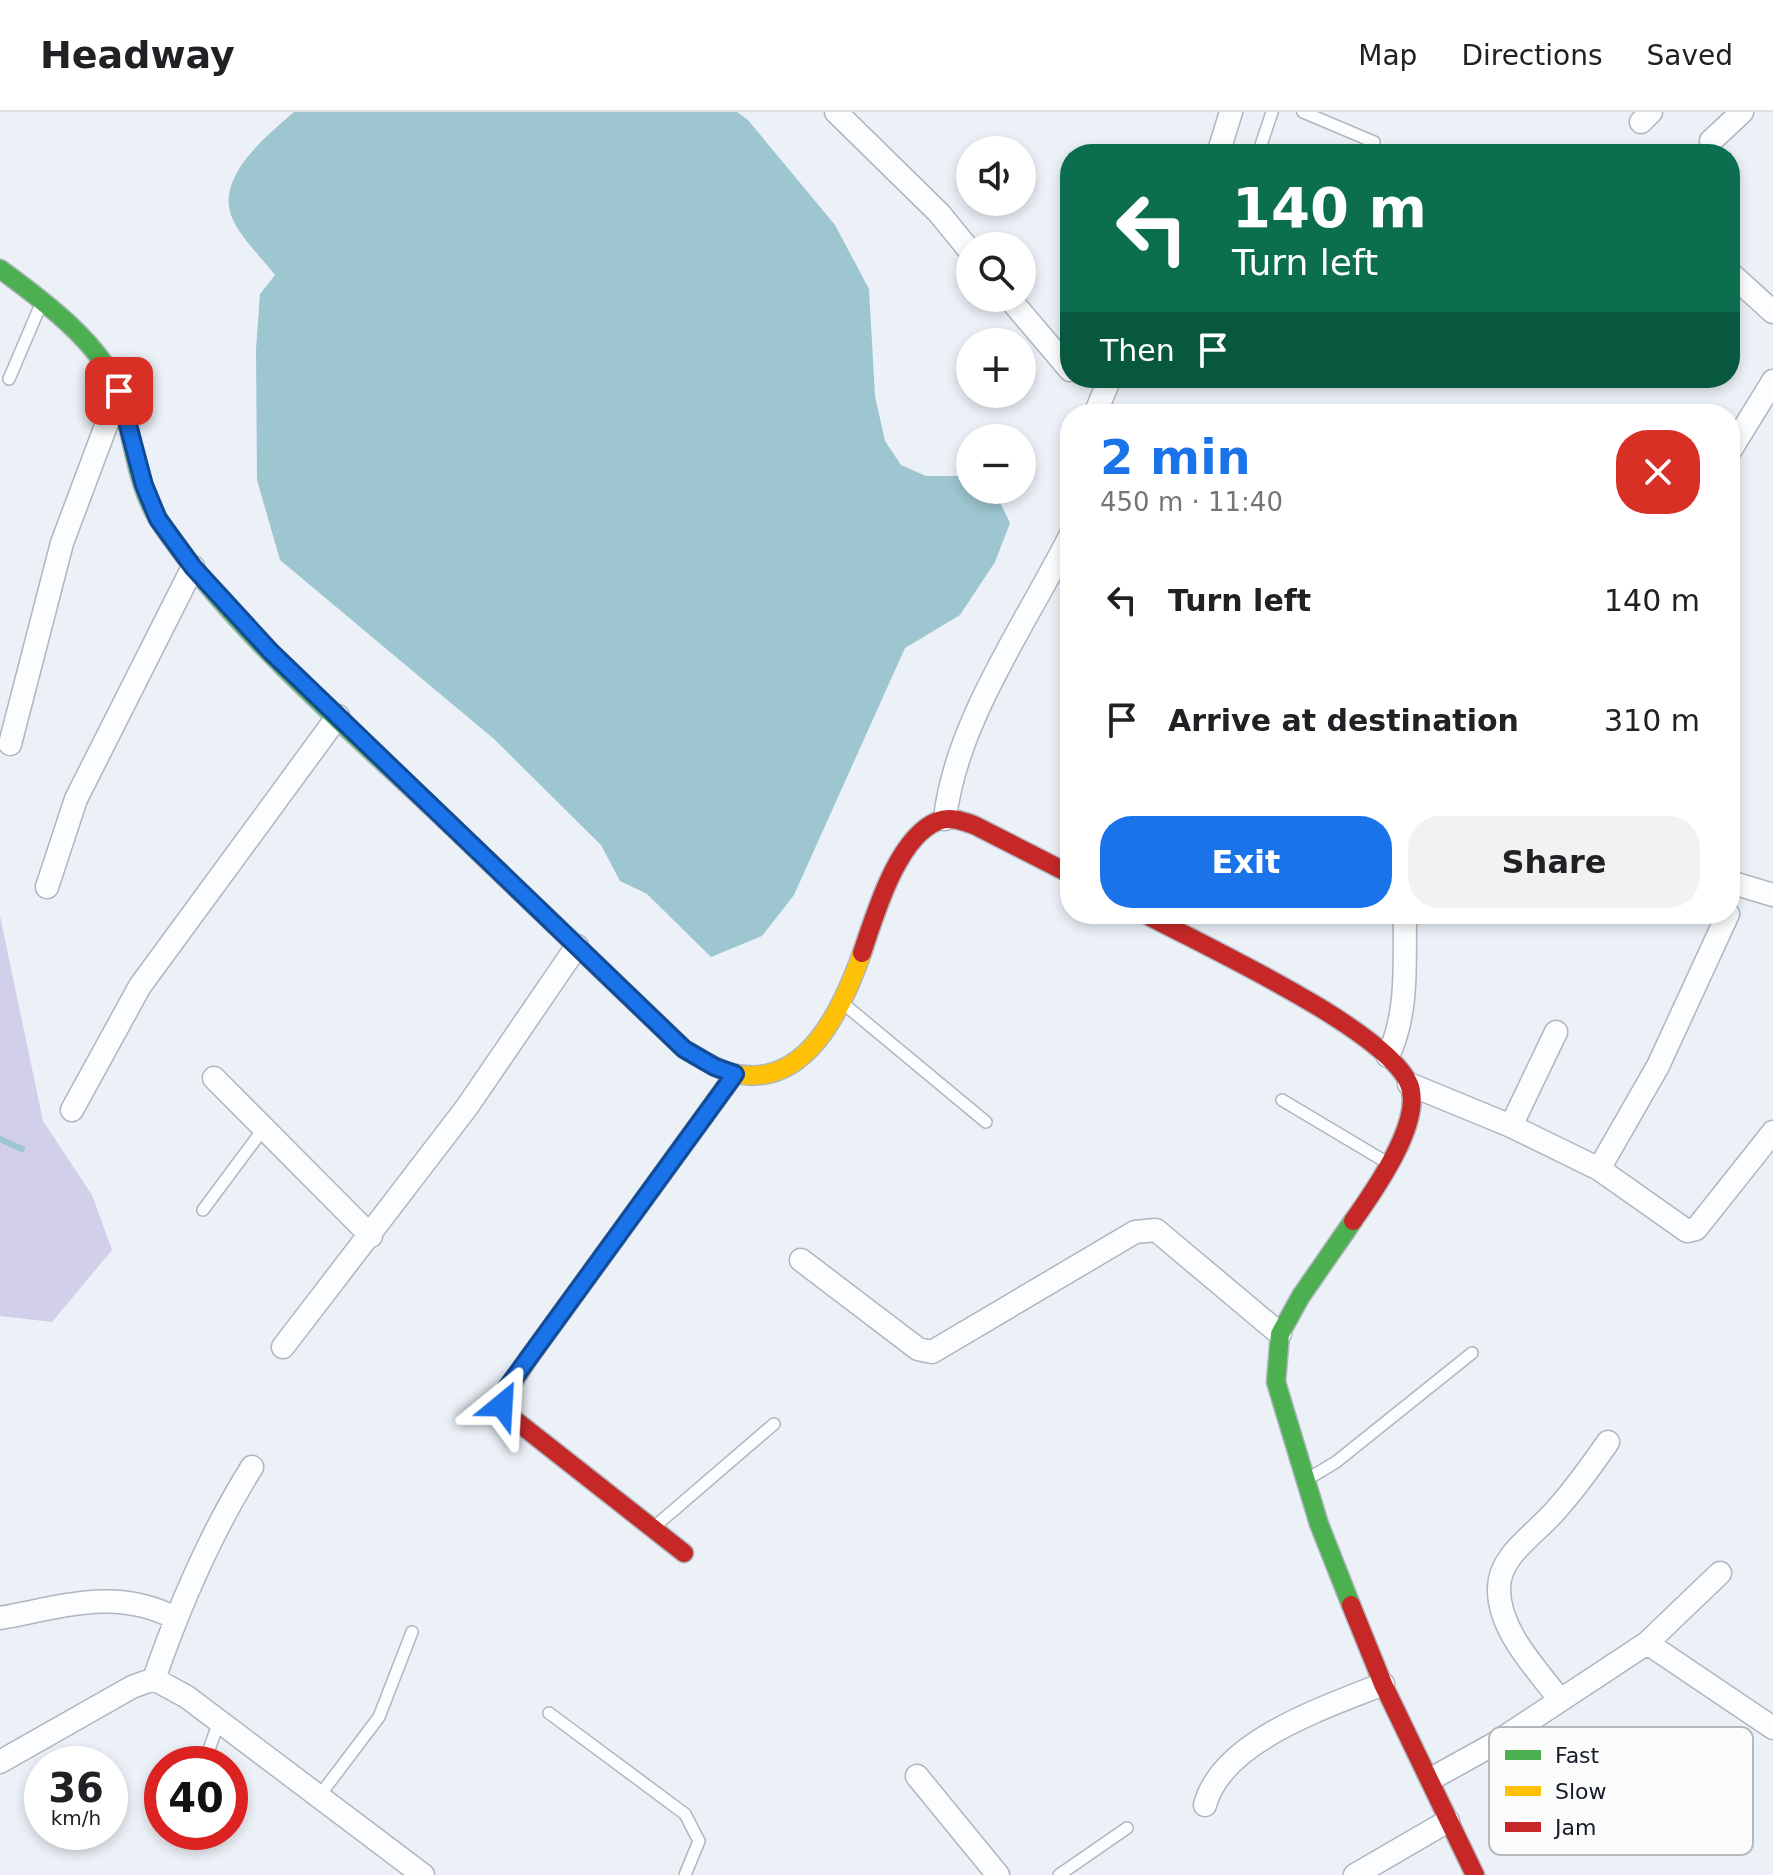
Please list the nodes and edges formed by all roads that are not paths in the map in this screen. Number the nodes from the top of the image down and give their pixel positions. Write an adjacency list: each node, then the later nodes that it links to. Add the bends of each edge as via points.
1 (836, 112): 10 (street)
2 (1231, 112): 7 (street)
3 (1272, 112): 8 (lane)
4 (1303, 112): 9 (lane)
5 (1742, 112): 6 (street)
6 (1711, 141)
7 (1221, 144)
8 (1261, 144)
9 (1374, 144)
10 (956, 234)
11 (0, 269): 13 (street)
12 (1740, 282): 15 (street)
13 (43, 300): 17 (lane); 19 (street, via 98,357)
14 (1021, 312): 16 (street)
15 (1773, 312)
16 (1060, 358)
17 (9, 379)
18 (1773, 381): 20 (street)
19 (119, 391): 22 (street, via 158,519); 24 (street, via 62,543)
20 (1740, 435)
21 (1060, 554): 25 (street, via 959,754)
22 (193, 567): 23 (street); 28 (street, via 76,799)
23 (338, 716): 33 (street); 41 (street, via 140,986)
24 (10, 744)
25 (945, 819): 26 (street, via 979,828); 34 (street, via 924,831 894,870)
26 (1060, 869)
27 (1740, 885): 29 (street)
28 (47, 887)
29 (1773, 895)
30 (1164, 924): 36 (street, via 1353,1026)
31 (1400, 924): 36 (street, via 1402,1014)
32 (1723, 924): 47 (street, via 1658,1066)
33 (577, 946): 37 (street, via 684,1049); 49 (street)
34 (842, 1002): 37 (street, via 828,1032 804,1056 756,1075); 42 (lane)
35 (1556, 1032): 43 (street)
36 (1388, 1056): 39 (street)
37 (735, 1074): 58 (street, via 502,1398 506,1413)
38 (214, 1078): 44 (street)
39 (1409, 1084): 43 (street); 46 (street, via 1411,1109)
40 (1282, 1100): 46 (lane)
41 (72, 1110)
42 (986, 1122)
43 (1511, 1126): 47 (street)
44 (264, 1128): 48 (lane); 49 (street)
45 (1773, 1132): 47 (street, via 1696,1229 1687,1231)
46 (1390, 1165): 51 (street)
47 (1599, 1169)
48 (203, 1210)
49 (371, 1236): 52 (street)
50 (801, 1260): 51 (street, via 918,1349 932,1352 1135,1232 1156,1230)
51 (1280, 1334): 57 (street, via 1276,1382)
52 (283, 1347)
53 (1472, 1353): 57 (lane, via 1336,1462)
54 (774, 1424): 58 (lane)
55 (1608, 1442): 67 (street, via 1554,1513 1518,1548 1499,1588 1514,1637)
56 (252, 1467): 62 (street, via 217,1521)
57 (1305, 1480): 66 (street)
58 (652, 1528): 59 (street)
59 (684, 1553)
60 (1720, 1573): 64 (street)
61 (0, 1618): 62 (street, via 133,1601)
62 (175, 1618): 65 (street)
63 (412, 1632): 77 (lane, via 379,1717)
64 (1647, 1643): 67 (street); 71 (street)
65 (154, 1679): 69 (street); 74 (street)
66 (1383, 1684): 76 (street); 78 (street, via 1281,1728 1216,1777)
67 (1560, 1700): 70 (street)
68 (549, 1713): 82 (lane, via 685,1814 699,1841)
69 (219, 1721): 73 (lane); 77 (street)
70 (1516, 1727)
71 (1773, 1728)
72 (1489, 1743): 76 (street)
73 (210, 1746)
74 (0, 1762)
75 (917, 1776): 83 (street)
76 (1431, 1779): 79 (street)
77 (320, 1795): 81 (street)
78 (1205, 1805)
79 (1448, 1821): 85 (street); 86 (street)
80 (1127, 1828): 84 (lane)
81 (423, 1875)
82 (685, 1875)
83 (998, 1875)
84 (1059, 1875)
85 (1355, 1875)
86 (1475, 1875)

